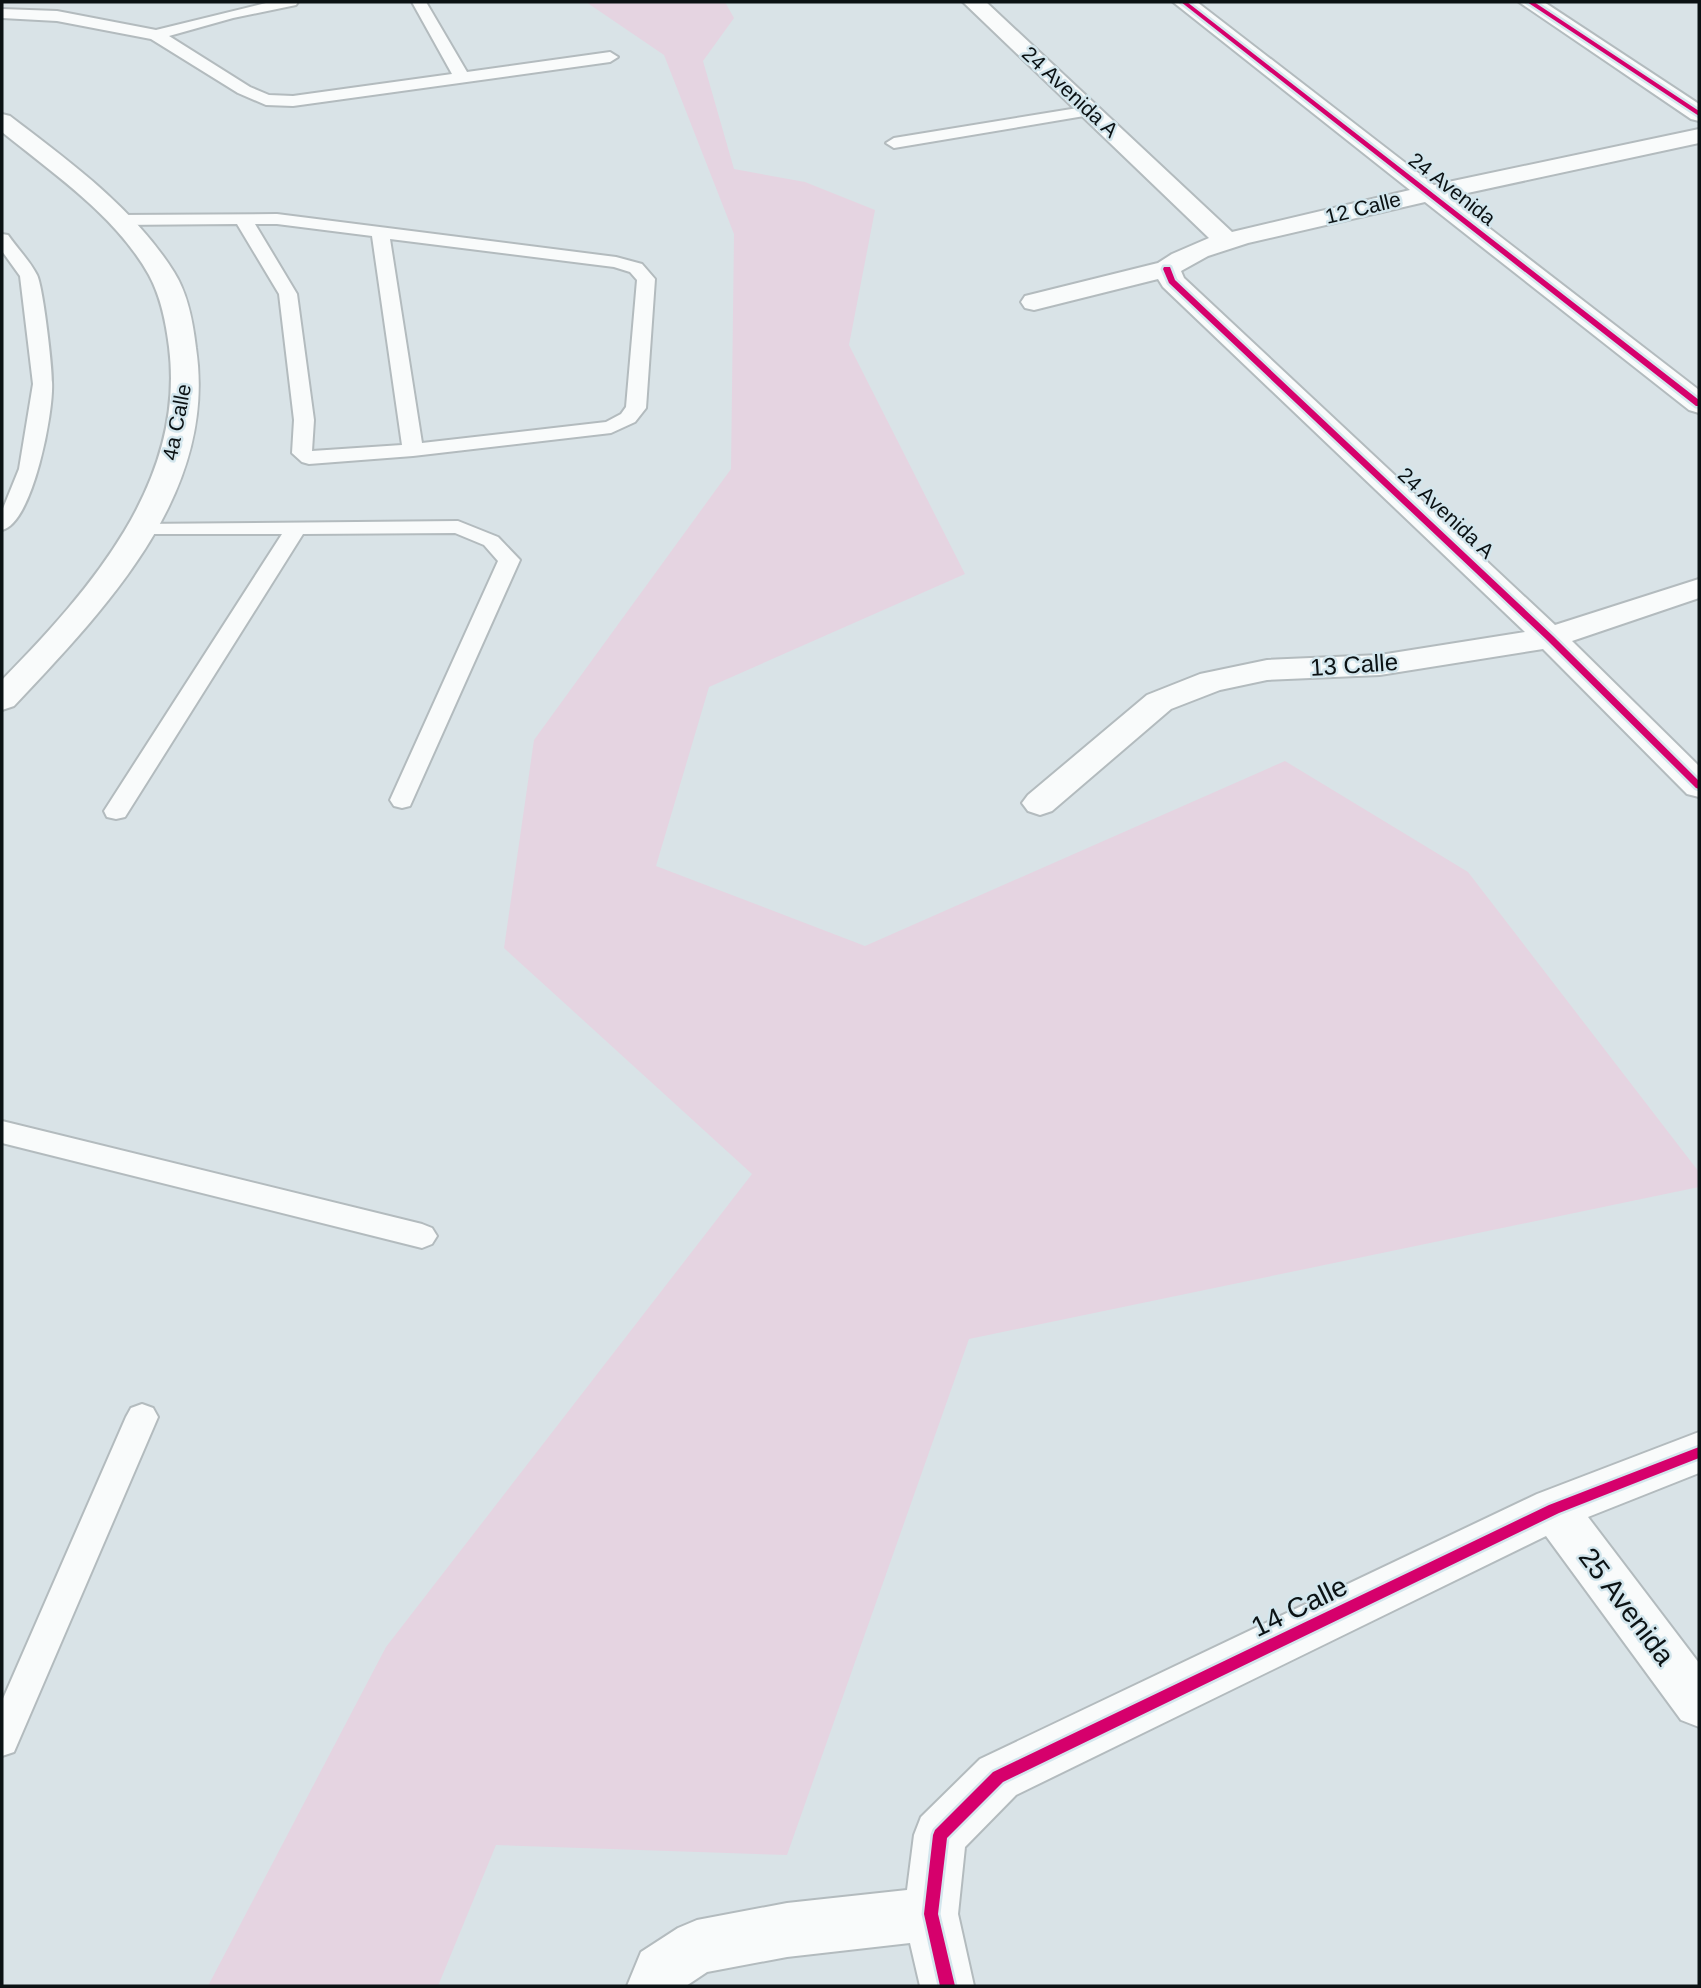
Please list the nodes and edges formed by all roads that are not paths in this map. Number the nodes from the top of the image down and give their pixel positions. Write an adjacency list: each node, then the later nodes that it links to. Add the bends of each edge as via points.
1 (291, 2): 7 (lane)
2 (419, 2): 9 (lane)
3 (974, 2): 10 (street, 24 Avenida A)
4 (1184, 2): 15 (street, 24 Avenida)
5 (1530, 2): 11 (street)
6 (2, 14): 7 (lane, via 57,16)
7 (156, 35): 9 (lane, via 266,100 293,101)
8 (610, 57): 9 (lane)
9 (463, 78)
10 (1090, 111): 14 (lane); 20 (street, 24 Avenida A)
11 (1699, 114)
12 (2, 121): 17 (street, 4a Calle, via 74,178)
13 (1699, 136): 15 (street, 12 Calle)
14 (894, 143)
15 (1426, 193): 20 (street, 12 Calle); 23 (street, 24 Avenida)
16 (243, 219): 17 (lane); 18 (lane); 24 (lane, via 288,294 304,420 302,453 321,459)
17 (117, 220): 26 (street, 4a Calle, via 163,276 187,357 186,400 177,442 158,501)
18 (380, 233): 24 (lane); 24 (lane, via 616,262 636,268 646,279 636,408 628,418 611,427)
19 (2, 239): 25 (lane, via 29,276 43,384 29,469 12,512)
20 (1227, 241): 21 (street, 12 Calle)
21 (1167, 269): 22 (street, 12 Calle); 29 (street, 24 Avenida A, via 1172,281)
22 (1034, 302)
23 (1699, 404)
24 (414, 450)
25 (2, 524)
26 (143, 528): 27 (lane); 30 (street, 4a Calle, via 93,601)
27 (296, 529): 32 (lane, via 458,527 491,541 509,560); 34 (lane)
28 (1699, 588): 29 (street, 13 Calle)
29 (1549, 638): 31 (street, 24 Avenida A); 33 (street, 13 Calle, via 1380,666 1267,670 1212,681 1159,702)
30 (2, 699)
31 (1699, 786)
32 (402, 800)
33 (1040, 803)
34 (117, 811)
35 (2, 1132): 36 (lane)
36 (422, 1236)
37 (142, 1417): 41 (lane)
38 (1699, 1452): 39 (street, 14 Calle)
39 (1554, 1509): 40 (street, 25 Avenida); 42 (street, 14 Calle, via 998,1777 940,1835)
40 (1699, 1703)
41 (2, 1741)
42 (931, 1914): 43 (street, via 787,1930 697,1947 660,1971); 44 (street)
43 (654, 1986)
44 (947, 1986)

